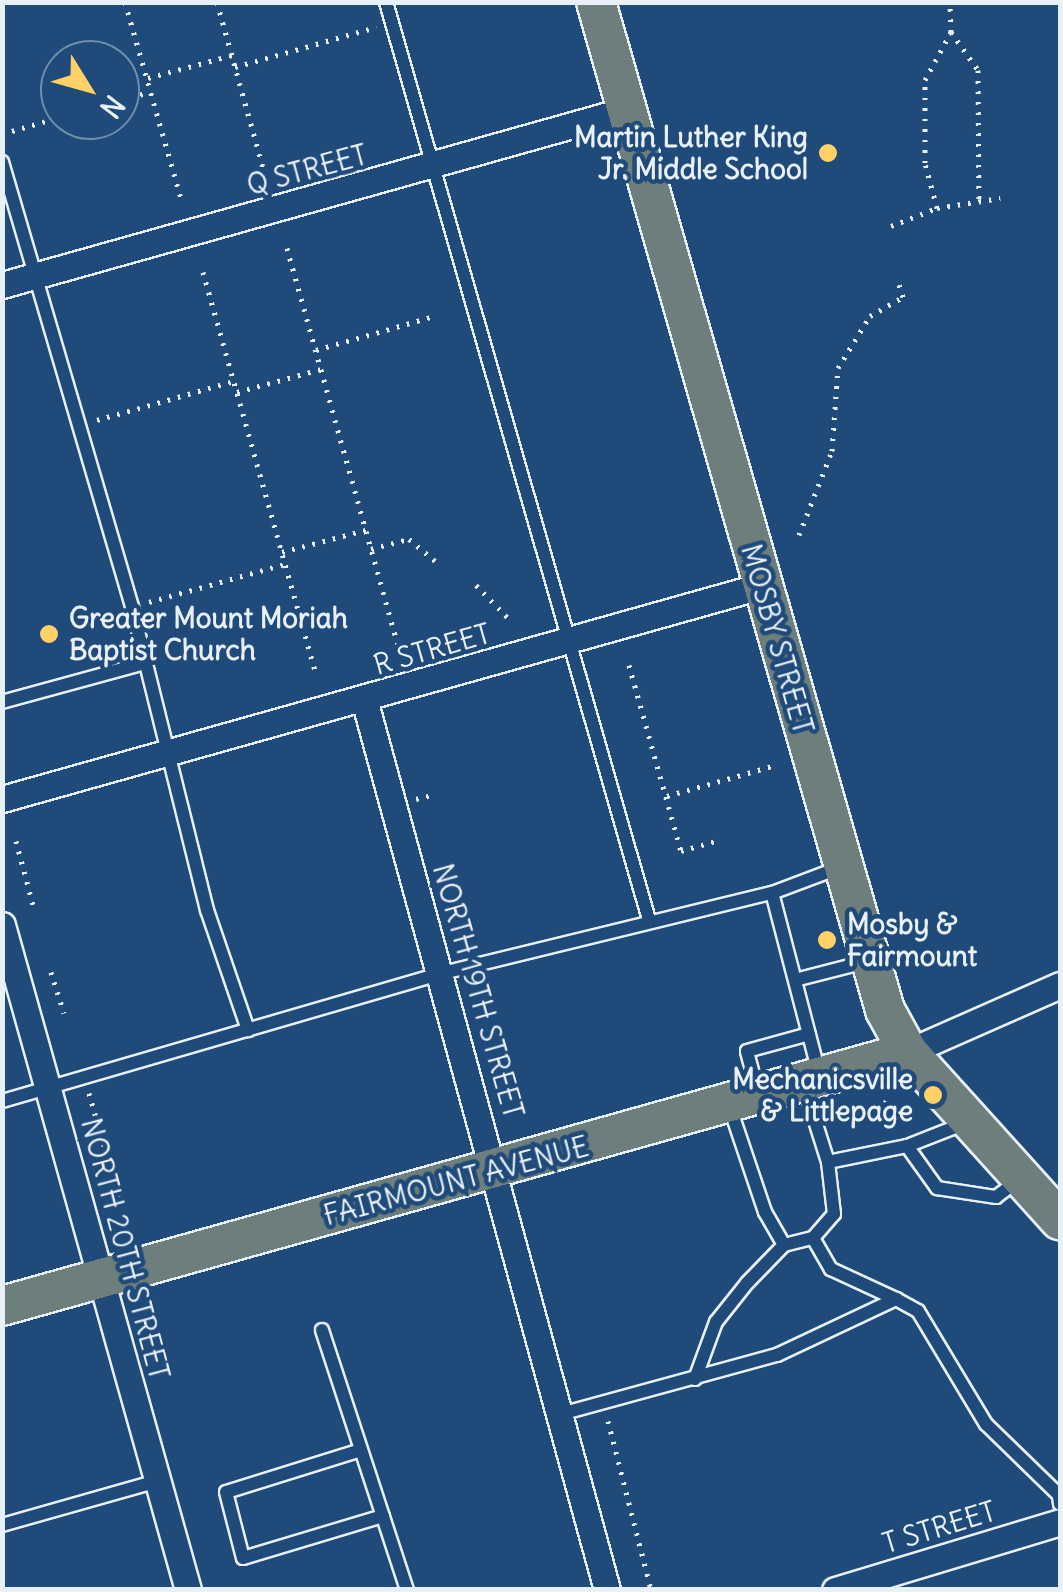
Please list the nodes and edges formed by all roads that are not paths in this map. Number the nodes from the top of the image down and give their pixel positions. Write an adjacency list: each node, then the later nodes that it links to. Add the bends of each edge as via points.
1 (386, 2): 5 (lane)
2 (596, 2): 3 (main road, MOSBY STREET)
3 (626, 110): 5 (street, Q STREET); 8 (main road, MOSBY STREET)
4 (2, 162): 6 (lane)
5 (432, 168): 6 (street, Q STREET); 9 (lane)
6 (35, 276): 7 (street, Q STREET); 10 (lane)
7 (2, 285)
8 (762, 586): 9 (street, R STREET); 15 (main road, MOSBY STREET)
9 (566, 642): 11 (street, R STREET); 17 (lane)
10 (145, 663): 12 (lane); 13 (lane)
11 (364, 700): 13 (street, R STREET); 20 (street, NORTH 19TH STREET)
12 (2, 702)
13 (169, 754): 14 (street, R STREET); 23 (lane, via 207,910)
14 (2, 799)
15 (844, 866): 16 (lane); 19 (main road, MOSBY STREET)
16 (772, 893): 17 (lane); 21 (lane)
17 (649, 920): 20 (lane)
18 (2, 925): 27 (street, NORTH 20TH STREET)
19 (870, 960): 21 (lane); 25 (main road, MOSBY STREET)
20 (442, 973): 23 (lane); 33 (street, NORTH 19TH STREET)
21 (795, 980): 24 (lane)
22 (1060, 984): 25 (street)
23 (248, 1030): 27 (lane)
24 (809, 1034): 26 (lane); 29 (lane, via 748,1051)
25 (908, 1052): 26 (main road, FAIRMOUNT AVENUE); 30 (main road, MOSBY STREET)
26 (812, 1084): 29 (main road, FAIRMOUNT AVENUE); 32 (lane)
27 (50, 1088): 28 (lane); 38 (street, NORTH 20TH STREET)
28 (2, 1101)
29 (744, 1102): 33 (main road, FAIRMOUNT AVENUE); 37 (lane)
30 (970, 1121): 31 (lane); 34 (main road, MOSBY STREET)
31 (907, 1146): 32 (lane); 34 (lane, via 937,1188 996,1197)
32 (828, 1162): 36 (lane, via 834,1214)
33 (498, 1171): 38 (main road, FAIRMOUNT AVENUE); 43 (street, NORTH 19TH STREET)
34 (1022, 1177): 35 (main road, MOSBY STREET)
35 (1060, 1220)
36 (813, 1238): 37 (lane); 39 (lane, via 831,1269)
37 (784, 1245): 42 (lane, via 716,1322)
38 (101, 1278): 40 (main road, FAIRMOUNT AVENUE); 45 (street, NORTH 20TH STREET)
39 (896, 1298): 42 (lane, via 777,1355); 46 (lane, via 918,1311 986,1424 1059,1495)
40 (2, 1306)
41 (322, 1330): 44 (lane)
42 (694, 1380): 43 (lane)
43 (562, 1414): 53 (street, NORTH 19TH STREET)
44 (361, 1450): 47 (lane); 47 (lane, via 226,1492 243,1558)
45 (158, 1482): 49 (lane); 51 (street, NORTH 20TH STREET)
46 (1060, 1504)
47 (383, 1516): 52 (lane)
48 (1060, 1522): 50 (street, T STREET)
49 (2, 1525)
50 (901, 1581): 54 (street, T STREET)
51 (188, 1590)
52 (407, 1590)
53 (607, 1590)
54 (835, 1590)

